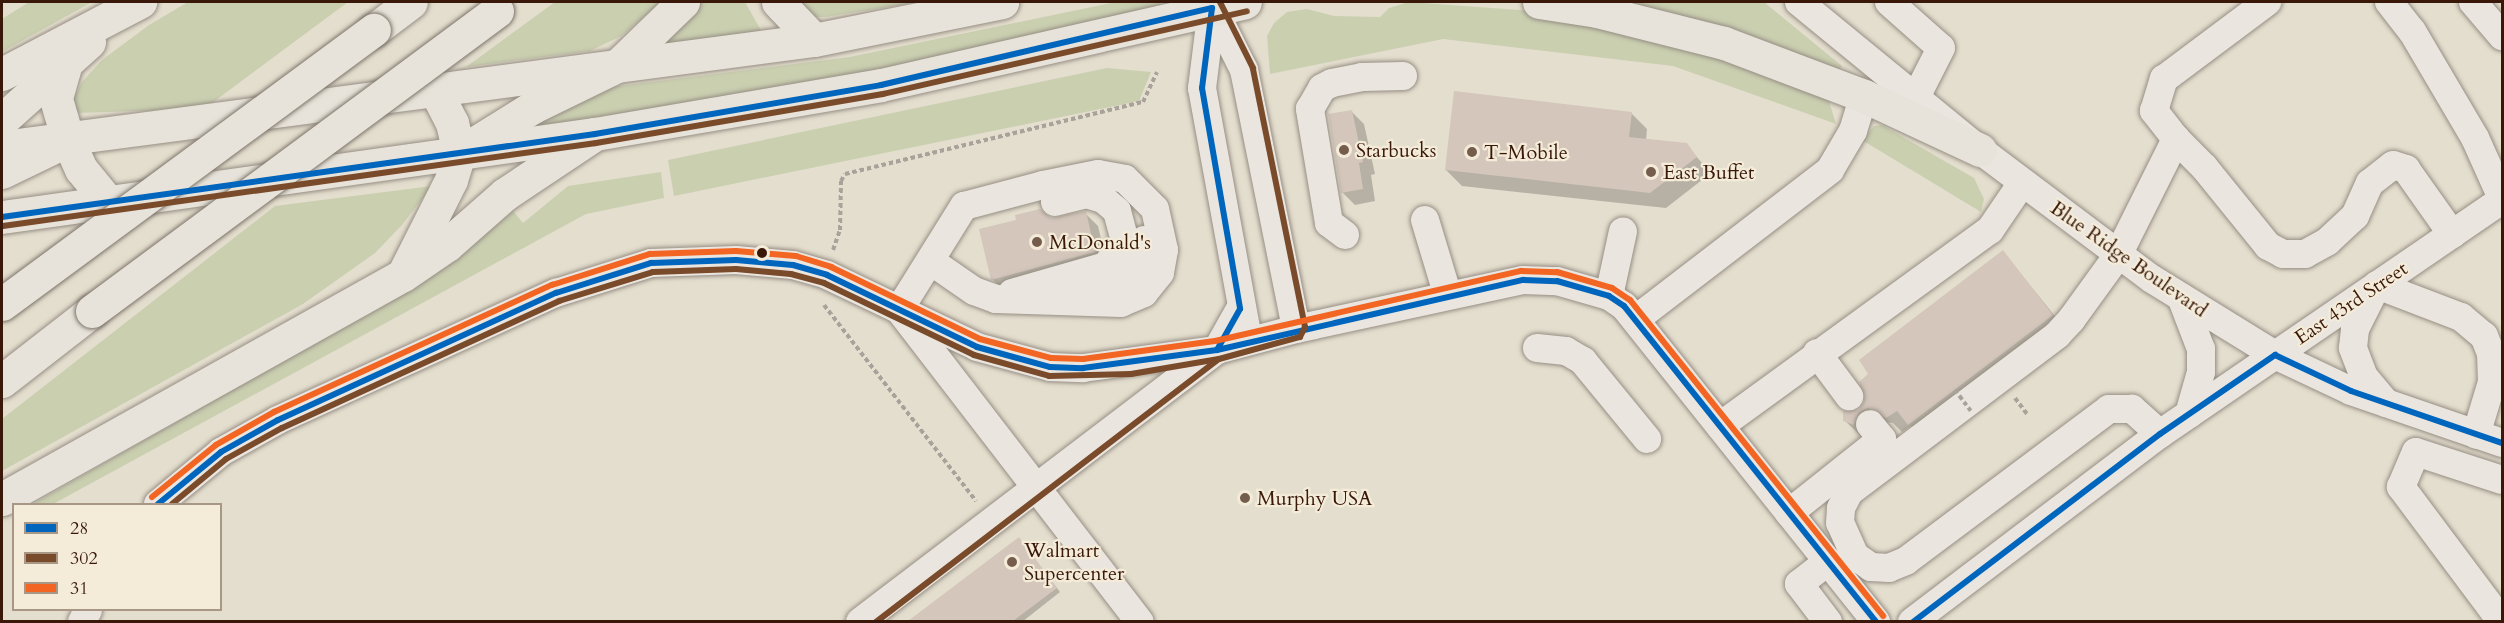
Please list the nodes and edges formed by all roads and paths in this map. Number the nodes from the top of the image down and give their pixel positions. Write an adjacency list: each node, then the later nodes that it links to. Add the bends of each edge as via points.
1 (411, 2): 52 (main road, bridge)
2 (683, 2): 18 (main road)
3 (778, 2): 16 (main road)
4 (1002, 2): 16 (main road)
5 (1245, 2): 12 (main road)
6 (1539, 2): 23 (main road, via 1597,11 1724,43)
7 (1799, 2): 24 (street, Blue Ridge Boulevard)
8 (1889, 2): 24 (street, via 1941,48)
9 (2267, 2): 27 (street, via 2164,79 2154,111)
10 (2389, 2): 34 (street, via 2412,31 2475,138)
11 (2473, 2): 15 (street)
12 (1211, 5): 26 (main road, via 881,85); 53 (street, via 1202,88); 56 (street, via 1244,70)
13 (503, 6): 62 (main road, bridge)
14 (128, 8): 17 (main road); 20 (main road)
15 (2502, 36)
16 (814, 40): 18 (main road)
17 (66, 63): 25 (main road); 28 (main road, via 56,99)
18 (617, 66): 22 (main road); 31 (main road, via 532,107)
19 (1157, 72): 43 (path, via 1143,102 845,174 841,181 840,230)
20 (2, 74)
21 (1403, 76): 41 (street, via 1362,77 1332,83 1322,88 1310,109 1329,223)
22 (436, 91): 28 (main road); 31 (main road, via 452,123)
23 (1864, 96): 30 (main road); 55 (street, via 1852,131 1830,170)
24 (1916, 99): 30 (street, Blue Ridge Boulevard)
25 (2, 120)
26 (595, 134): 31 (main road); 45 (main road, via 505,194 447,245)
27 (2176, 139): 40 (street, via 2268,246 2283,254 2305,254 2328,241 2355,216 2370,183 2393,165 2406,169); 42 (street)
28 (68, 140): 29 (main road); 32 (main road); 35 (main road, via 81,169)
29 (2, 147)
30 (1980, 150): 33 (street, Blue Ridge Boulevard)
31 (459, 153): 35 (main road); 45 (main road, via 451,180)
32 (2, 172)
33 (2022, 183): 42 (street, Blue Ridge Boulevard); 60 (street, via 1990,230)
34 (2502, 199): 40 (street, East 43rd Street)
35 (108, 202): 37 (main road)
36 (964, 206): 44 (street); 51 (street, via 1008,213 1087,194 1103,199 1118,211 1125,241 1106,266); 51 (street, via 1098,174 1125,179 1155,209 1164,250 1160,273 1144,292 1121,303)
37 (2, 217)
38 (1425, 220): 47 (street)
39 (1623, 231): 48 (street)
40 (2452, 234): 46 (street, East 43rd Street)
41 (1345, 235)
42 (2118, 255): 49 (street, Blue Ridge Boulevard); 71 (street, via 2057,335 1849,492 1841,508 1840,523 1856,556 1870,567 1889,568 1906,561 2109,409 2132,409)
43 (830, 256)
44 (932, 262): 51 (street, via 974,291); 54 (street)
45 (403, 275): 76 (main road)
46 (2377, 285): 61 (street, East 43rd Street); 63 (street, via 2461,317 2484,336); 66 (street, via 2355,328 2353,348 2364,377)
47 (1448, 296): 48 (street, via 1523,280 1557,281); 56 (street)
48 (1610, 296): 55 (street)
49 (2181, 297): 61 (street, Blue Ridge Boulevard); 68 (street, via 2201,350 2202,372)
50 (819, 299): 78 (path)
51 (996, 299)
52 (2, 304)
53 (1240, 309): 57 (street); 59 (street)
54 (899, 310): 59 (street, via 977,347 1050,367 1129,365); 75 (street); 77 (street, via 827,275 794,265 736,260 651,262 556,293 278,420 220,452)
55 (1636, 320): 70 (street)
56 (1296, 329): 57 (street)
57 (1250, 340): 59 (street)
58 (1536, 348): 72 (street, via 1566,351 1583,361)
59 (1217, 350): 75 (street)
60 (1817, 353): 65 (street); 70 (street)
61 (2276, 355): 66 (street, Blue Ridge Boulevard); 68 (street, East 43rd Street)
62 (2, 381)
63 (2497, 384): 73 (street)
64 (1955, 390): 67 (path, bridge)
65 (1849, 396)
66 (2387, 405): 73 (street, Blue Ridge Boulevard)
67 (1971, 411)
68 (2189, 414): 71 (street, East 43rd Street)
69 (1870, 424): 79 (street, via 1882,439)
70 (1720, 426): 79 (street)
71 (2160, 434): 85 (street, East 43rd Street)
72 (1647, 439)
73 (2489, 439)
74 (2500, 470): 86 (street, via 2416,452 2401,487)
75 (1038, 490): 81 (street); 82 (street)
76 (2, 499)
77 (159, 503)
78 (979, 504)
79 (1789, 513): 80 (street)
80 (1828, 561): 83 (street, via 1799,584); 84 (street)
81 (860, 621)
82 (1140, 621)
83 (1828, 621)
84 (1876, 621)
85 (1912, 621)
86 (2502, 621)

